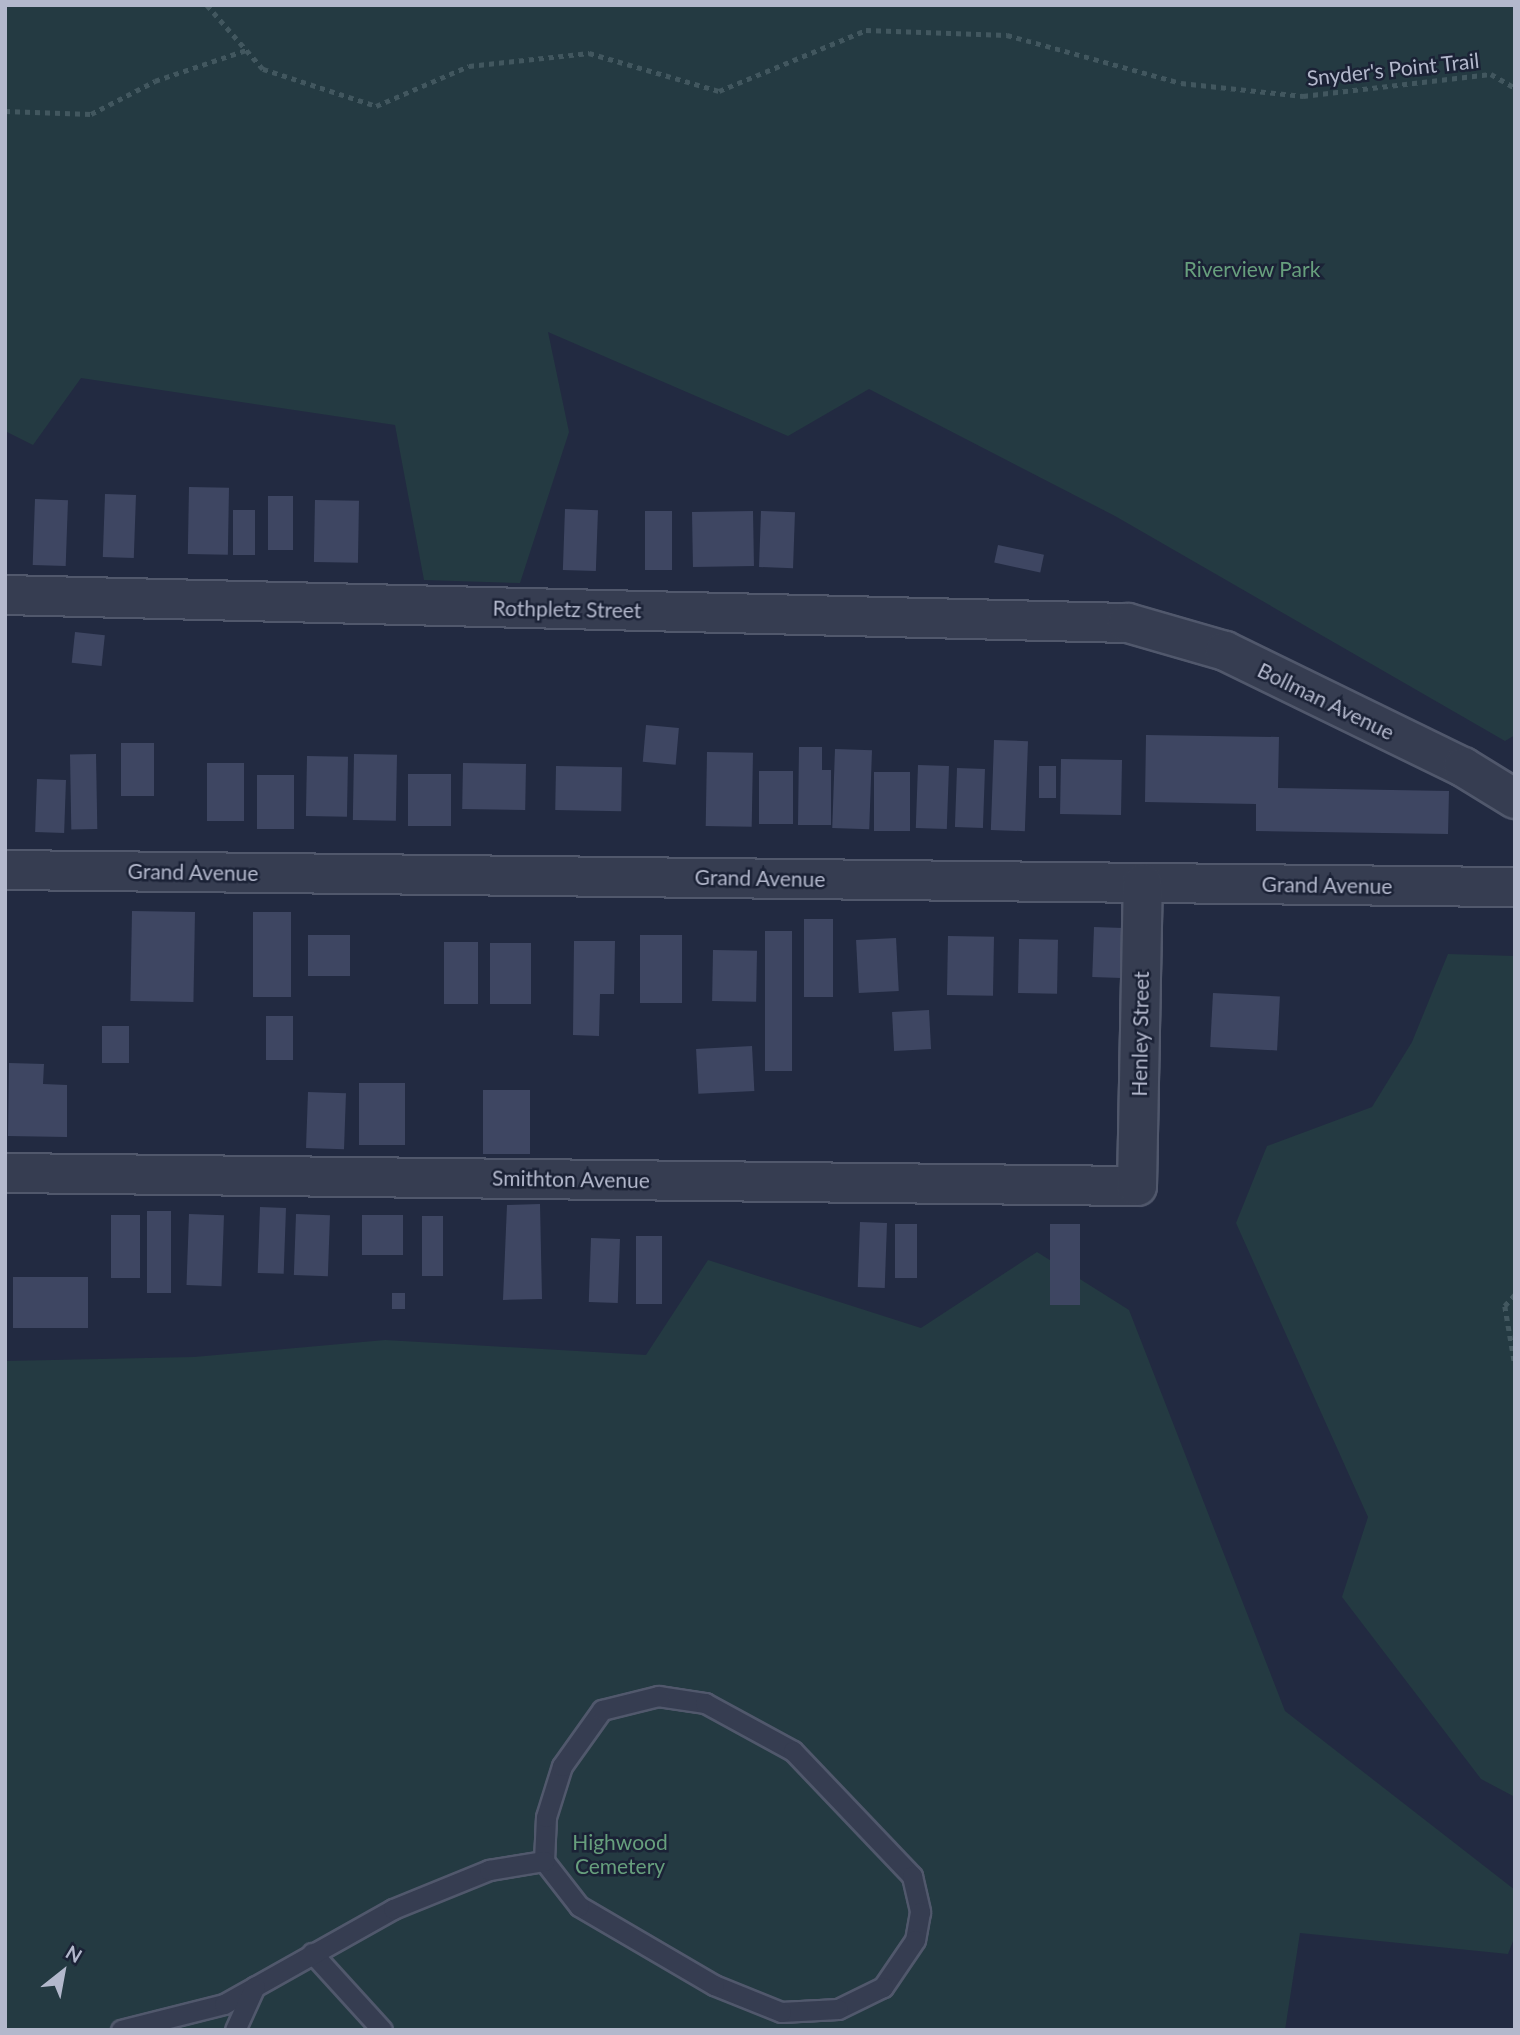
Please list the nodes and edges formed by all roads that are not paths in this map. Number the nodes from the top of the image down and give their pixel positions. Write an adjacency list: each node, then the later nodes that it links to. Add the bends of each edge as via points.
1 (5, 595): 2 (street, Rothpletz Street)
2 (1128, 623): 3 (street, Bollman Avenue, via 1225,652 1463,767)
3 (1515, 799)
4 (5, 870): 5 (street, Grand Avenue)
5 (1143, 883): 6 (street, Grand Avenue); 8 (street, Henley Street)
6 (1515, 887)
7 (5, 1173): 8 (street, Smithton Avenue)
8 (1137, 1186)
9 (544, 1861): 9 (lane, via 546,1817 562,1766 601,1710 670,1698 705,1703 793,1751 912,1876 920,1912 901,1969 883,1987 838,2009 781,2012 714,1986 589,1913); 10 (lane, via 489,1870 393,1909)
10 (312, 1953): 11 (lane); 14 (lane)
11 (255, 1986): 12 (lane, via 224,2004); 13 (lane)
12 (121, 2030)
13 (235, 2030)
14 (382, 2030)

